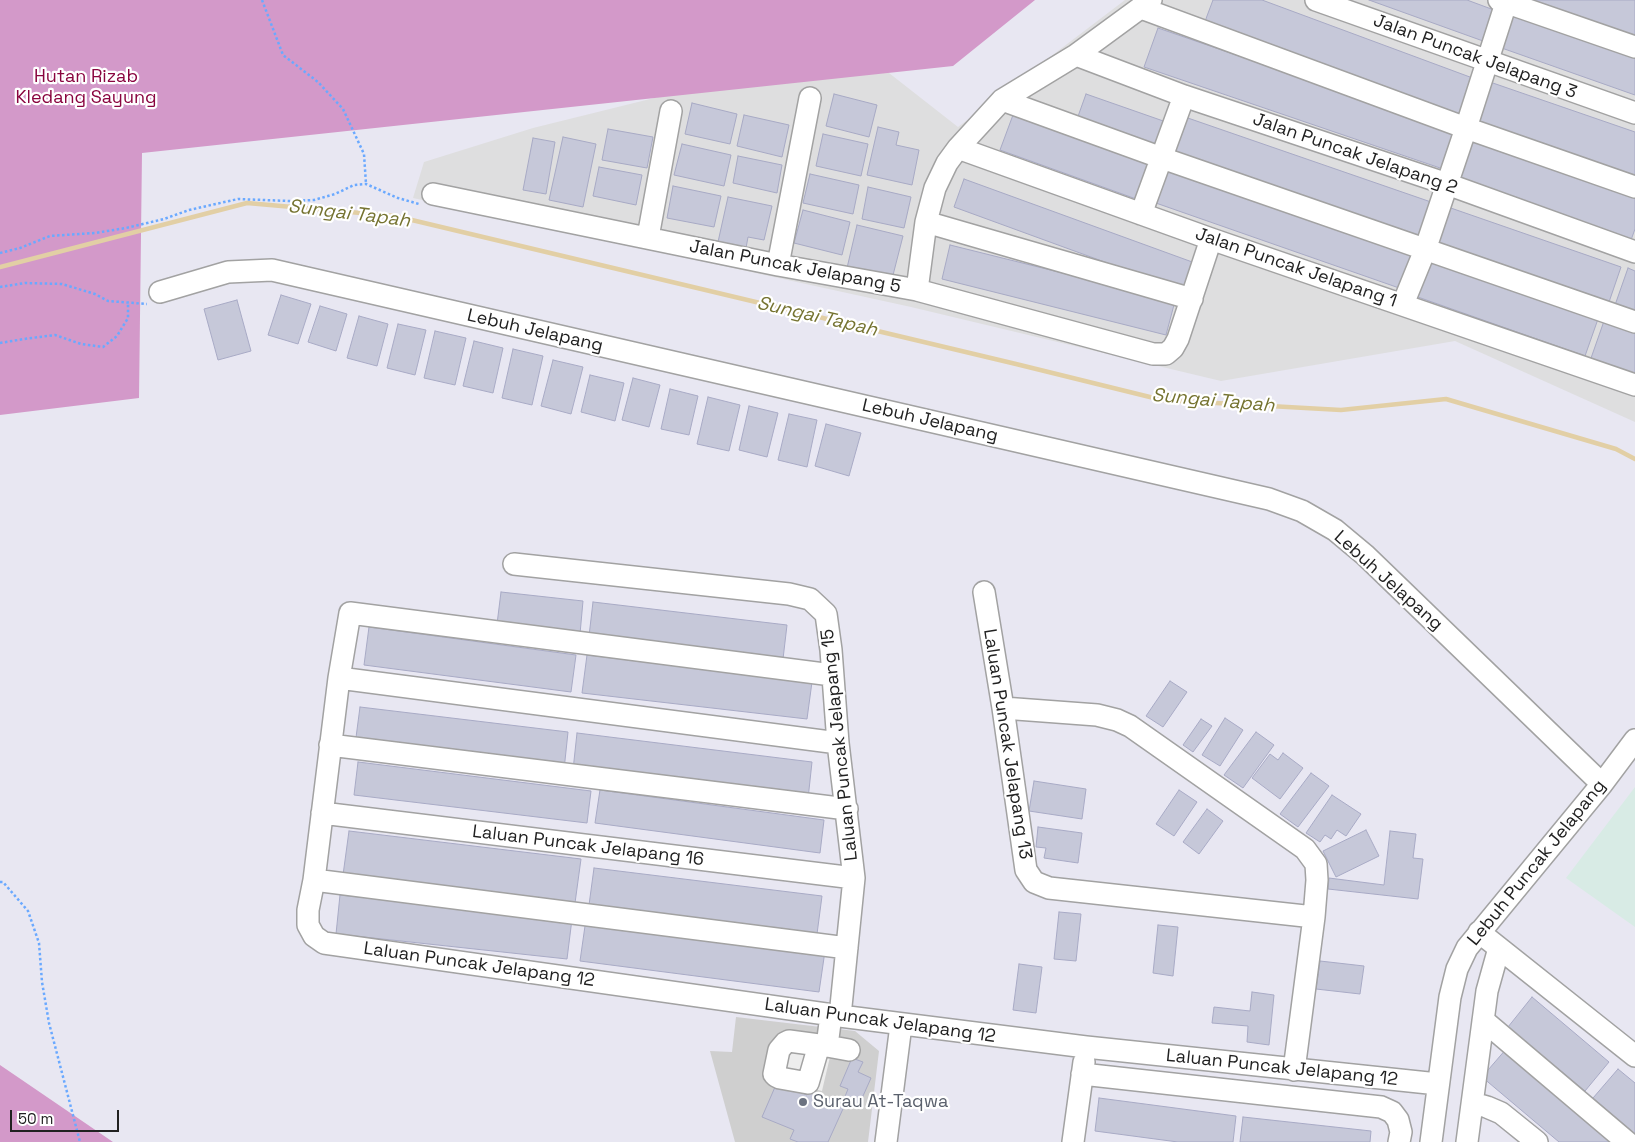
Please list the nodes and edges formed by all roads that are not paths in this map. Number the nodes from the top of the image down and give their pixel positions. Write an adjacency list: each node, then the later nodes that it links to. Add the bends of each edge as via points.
1 (1316, 0): 6 (street, Jalan Puncak Jelapang 3)
2 (1504, 1): 4 (street); 6 (street)
3 (1146, 4): 5 (street); 12 (street)
4 (1635, 47)
5 (1076, 55): 7 (street, Jalan Puncak Jelapang 2); 9 (street)
6 (1487, 62): 11 (street, Jalan Puncak Jelapang 3); 12 (street)
7 (1184, 96): 14 (street); 15 (street, Jalan Puncak Jelapang 2)
8 (810, 98): 24 (street)
9 (1002, 100): 13 (street); 14 (street)
10 (671, 111): 20 (street)
11 (1635, 113)
12 (1466, 128): 15 (street); 16 (street)
13 (958, 148): 18 (street, Jalan Puncak Jelapang 1); 19 (street, via 935,188)
14 (1162, 158): 18 (street); 22 (street)
15 (1447, 184): 22 (street); 23 (street, Jalan Puncak Jelapang 2)
16 (1635, 186)
17 (433, 194): 20 (street, Jalan Puncak Jelapang 5)
18 (1141, 214): 21 (street, Jalan Puncak Jelapang 1)
19 (926, 222): 25 (street); 27 (street)
20 (648, 237): 24 (street, Jalan Puncak Jelapang 5)
21 (1211, 239): 27 (street); 28 (street, Jalan Puncak Jelapang 1)
22 (1425, 250): 28 (street); 29 (street)
23 (1635, 252)
24 (778, 265): 25 (street, Jalan Puncak Jelapang 5)
25 (917, 290): 27 (street, Jalan Puncak Jelapang 5, via 1153,354 1166,354 1173,348)
26 (160, 292): 39 (street, Lebuh Jelapang, via 228,272 272,270 1269,499 1302,511 1335,530 1365,555)
27 (1192, 299)
28 (1403, 304): 30 (street, Jalan Puncak Jelapang 1)
29 (1635, 322)
30 (1635, 385)
31 (514, 564): 33 (street, Laluan Puncak Jelapang 15, via 810,599 826,614)
32 (984, 592): 35 (street, Laluan Puncak Jelapang 13)
33 (832, 675): 34 (street, via 350,613); 37 (street, Laluan Puncak Jelapang 15)
34 (338, 678): 37 (street); 38 (street)
35 (1003, 708): 44 (street, via 1097,715 1130,726 1306,849 1316,864); 44 (street, Laluan Puncak Jelapang 13, via 1026,870 1034,882 1050,888)
36 (1635, 740): 39 (street, Lebuh Puncak Jelapang)
37 (838, 743): 40 (street, Laluan Puncak Jelapang 15)
38 (330, 745): 40 (street); 41 (street)
39 (1602, 784): 45 (street, Lebuh Puncak Jelapang)
40 (847, 809): 42 (street, Laluan Puncak Jelapang 15)
41 (322, 813): 42 (street, Laluan Puncak Jelapang 16); 43 (street)
42 (854, 878): 46 (street, Laluan Puncak Jelapang 15)
43 (314, 880): 46 (street); 48 (street, Laluan Puncak Jelapang 12, via 308,925 314,936 324,943)
44 (1314, 917): 55 (street)
45 (1479, 932): 47 (street); 57 (street, Lebuh Puncak Jelapang, via 1457,969)
46 (848, 948): 48 (street, Laluan Puncak Jelapang 15)
47 (1499, 948): 49 (street); 54 (street)
48 (835, 1015): 50 (street, Laluan Puncak Jelapang 12); 51 (street, Laluan Puncak Jelapang 15)
49 (1483, 1020): 58 (street); 65 (street)
50 (901, 1025): 52 (street, Laluan Puncak Jelapang 12); 59 (street)
51 (823, 1046): 51 (street, Laluan Puncak Jelapang 15, via 785,1043 779,1050 774,1074 814,1084); 53 (street)
52 (1086, 1047): 55 (street, Laluan Puncak Jelapang 12); 56 (street)
53 (849, 1050)
54 (1635, 1056)
55 (1294, 1070): 57 (street, Laluan Puncak Jelapang 12)
56 (1082, 1074): 60 (street); 61 (street, Laluan Puncak Jelapang 12, via 1381,1107 1392,1112 1398,1120)
57 (1438, 1084): 62 (street, Lebuh Puncak Jelapang)
58 (1473, 1103): 63 (street); 64 (street, via 1500,1113)
59 (886, 1142)
60 (1074, 1142)
61 (1400, 1142)
62 (1431, 1142)
63 (1467, 1142)
64 (1537, 1142)
65 (1627, 1142)

